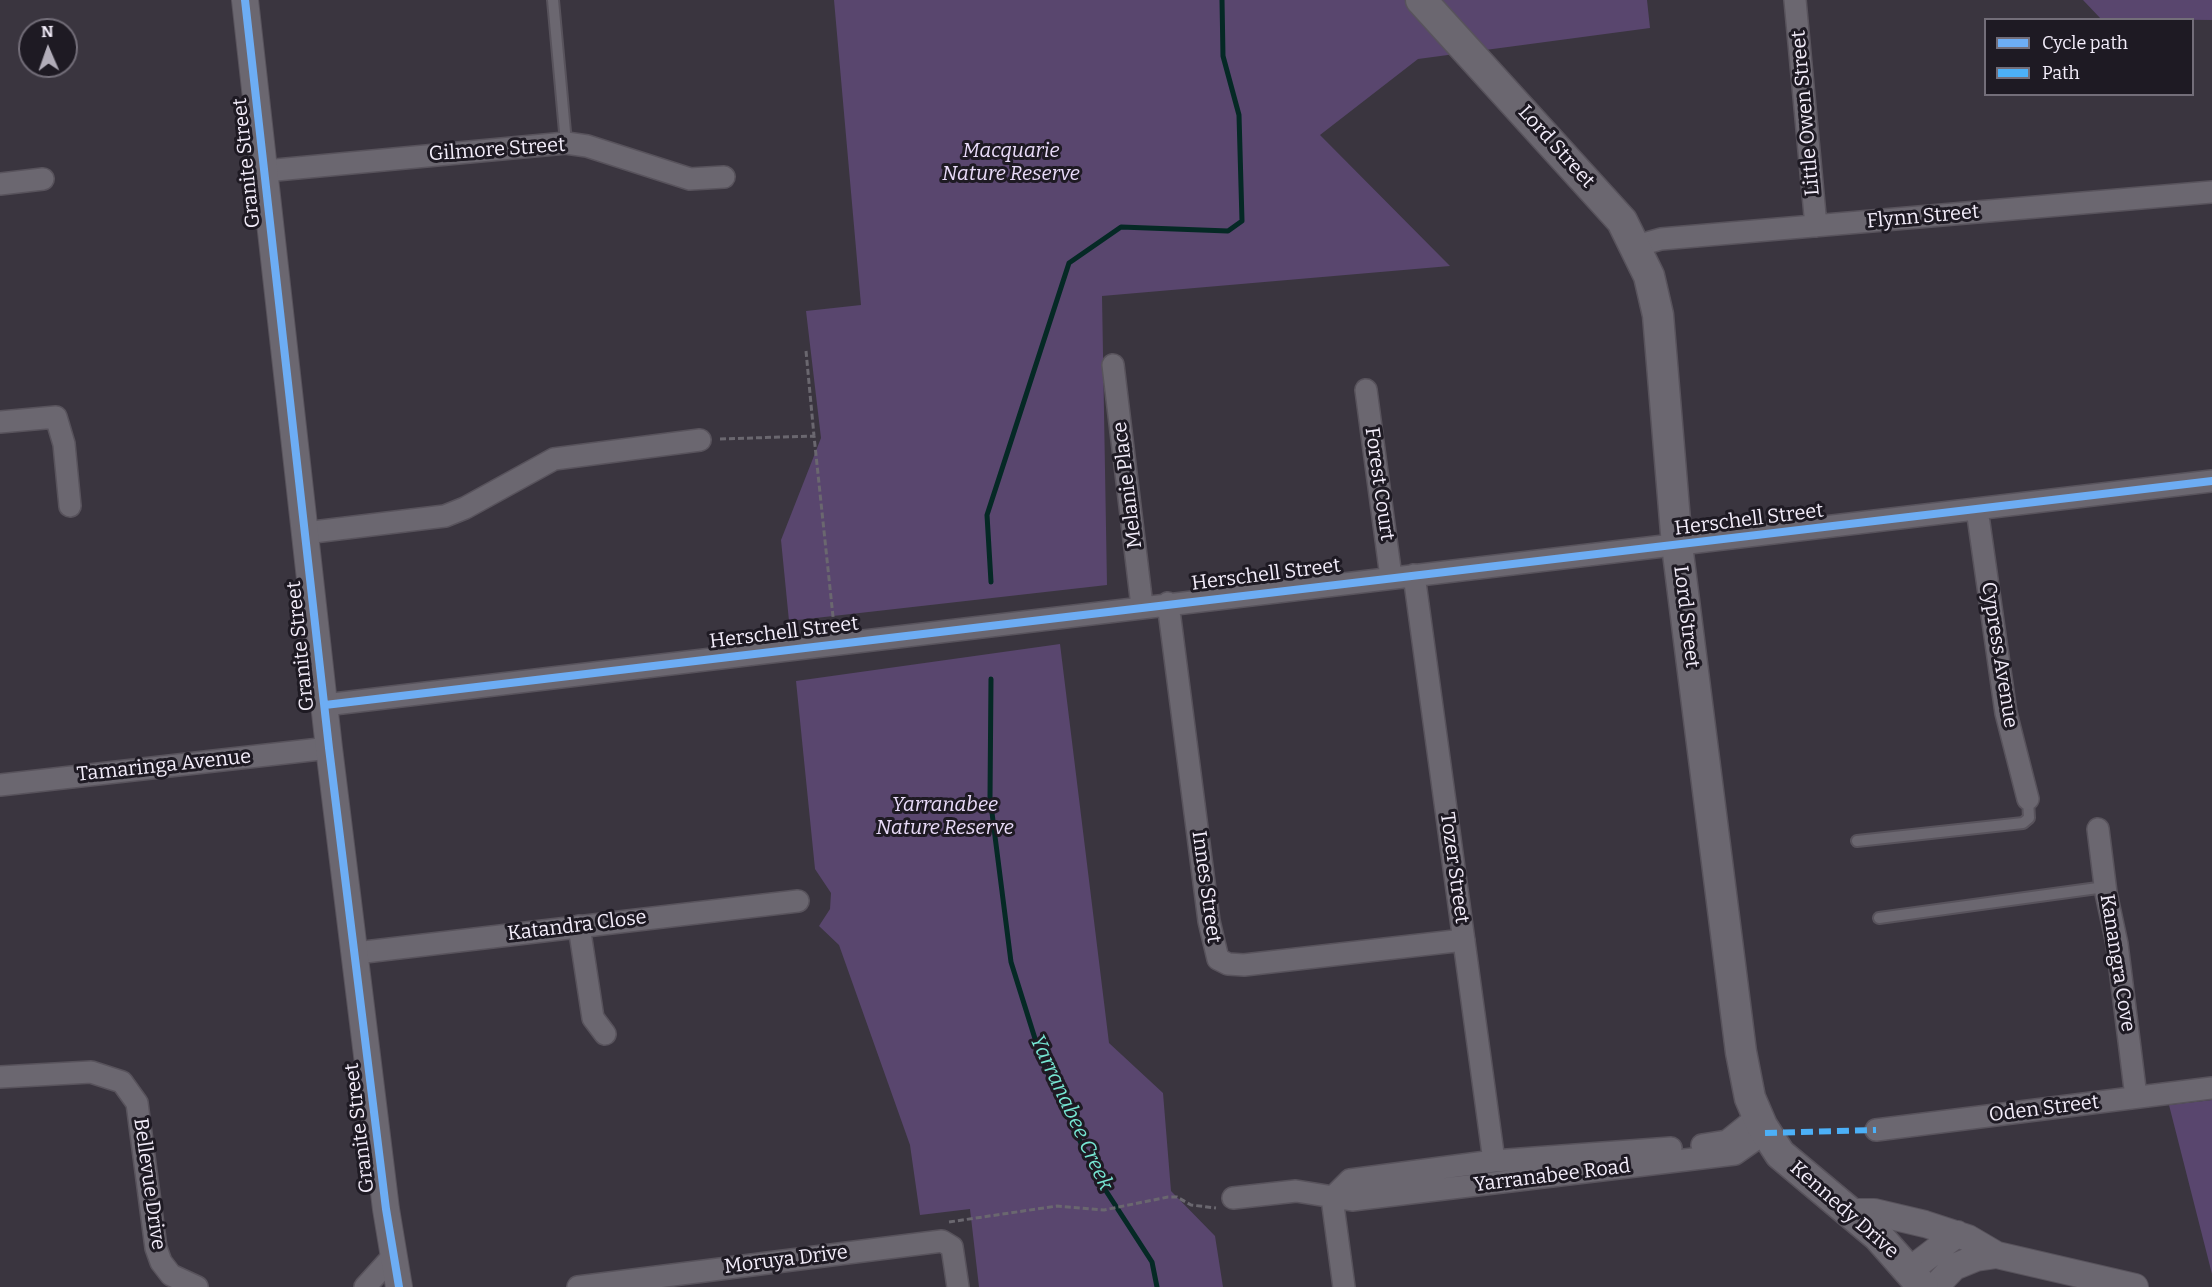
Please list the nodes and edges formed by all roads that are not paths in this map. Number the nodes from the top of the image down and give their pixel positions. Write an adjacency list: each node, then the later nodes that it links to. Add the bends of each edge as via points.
1 (245, 0): 6 (street, Granite Street)
2 (553, 0): 5 (lane)
3 (1421, 0): 12 (main road, Lord Street, via 1598,192)
4 (1795, 0): 11 (street, Little Owen Street)
5 (566, 143): 6 (street, Gilmore Street); 7 (street, Gilmore Street, via 690,179)
6 (264, 171): 20 (street, Granite Street)
7 (724, 177)
8 (43, 179): 9 (street)
9 (0, 184)
10 (2212, 192): 11 (street, Flynn Street)
11 (1816, 226): 12 (street, Flynn Street, via 1661,239)
12 (1636, 246): 21 (main road, Lord Street, via 1649,276 1658,315)
13 (1113, 364): 25 (street, Melanie Place)
14 (1366, 390): 23 (street, Forest Court)
15 (0, 423): 18 (street, via 56,417 64,444)
16 (700, 440): 20 (street, via 554,459 445,516)
17 (2212, 480): 19 (street, Herschell Street)
18 (70, 506)
19 (1977, 509): 21 (street, Herschell Street); 29 (street, Cypress Avenue, via 2006,713)
20 (305, 533): 26 (street, Granite Street)
21 (1677, 545): 22 (street, Herschell Street); 42 (main road, Lord Street, via 1741,1052 1746,1084)
22 (1414, 575): 23 (street, Herschell Street); 36 (street, Tozer Street)
23 (1391, 577): 24 (street, Herschell Street)
24 (1168, 603): 25 (street, Herschell Street); 36 (street, Innes Street, via 1209,921 1218,959 1244,965)
25 (1142, 606): 26 (street, Herschell Street)
26 (324, 705): 27 (street, Granite Street)
27 (329, 748): 28 (street, Tamaringa Avenue); 37 (street, Granite Street)
28 (0, 785)
29 (2028, 799): 31 (lane, via 2029,818 2023,823)
30 (2098, 829): 32 (street, Kanangra Cove)
31 (1857, 840)
32 (2105, 887): 34 (lane); 41 (street, Kanangra Cove)
33 (798, 901): 35 (street, Katandra Close)
34 (1879, 918)
35 (579, 926): 37 (street, Katandra Close); 38 (street, via 593,1018)
36 (1464, 940): 44 (street, Tozer Street)
37 (356, 953): 49 (street, Granite Street)
38 (604, 1034)
39 (0, 1077): 53 (street, Bellevue Drive, via 91,1072 122,1082 137,1103 161,1262 171,1275)
40 (2212, 1088): 41 (street, Oden Street)
41 (2136, 1097): 43 (street, Oden Street)
42 (1761, 1125): 44 (street, Yarranabee Road, via 1727,1141 1696,1146); 45 (street, Yarranabee Road, via 1735,1154 1352,1200); 47 (main road, Kennedy Drive, via 1792,1166)
43 (1876, 1130)
44 (1494, 1161): 45 (street, Yarranabee Road, via 1350,1180)
45 (1332, 1197): 46 (street, Yarranabee Road, via 1296,1191); 57 (street)
46 (1233, 1198)
47 (1850, 1212): 48 (street, via 1874,1212); 51 (main road, Kennedy Drive)
48 (1957, 1234): 50 (street); 51 (street)
49 (394, 1255): 52 (street, Granite Street); 54 (street)
50 (1997, 1255): 58 (street, via 1976,1258 1954,1268); 59 (street)
51 (1917, 1279)
52 (391, 1286)
53 (197, 1287)
54 (365, 1287)
55 (578, 1287): 56 (street, Moruya Drive, via 942,1240 952,1248)
56 (958, 1287)
57 (1344, 1287)
58 (1935, 1287)
59 (2134, 1287)

